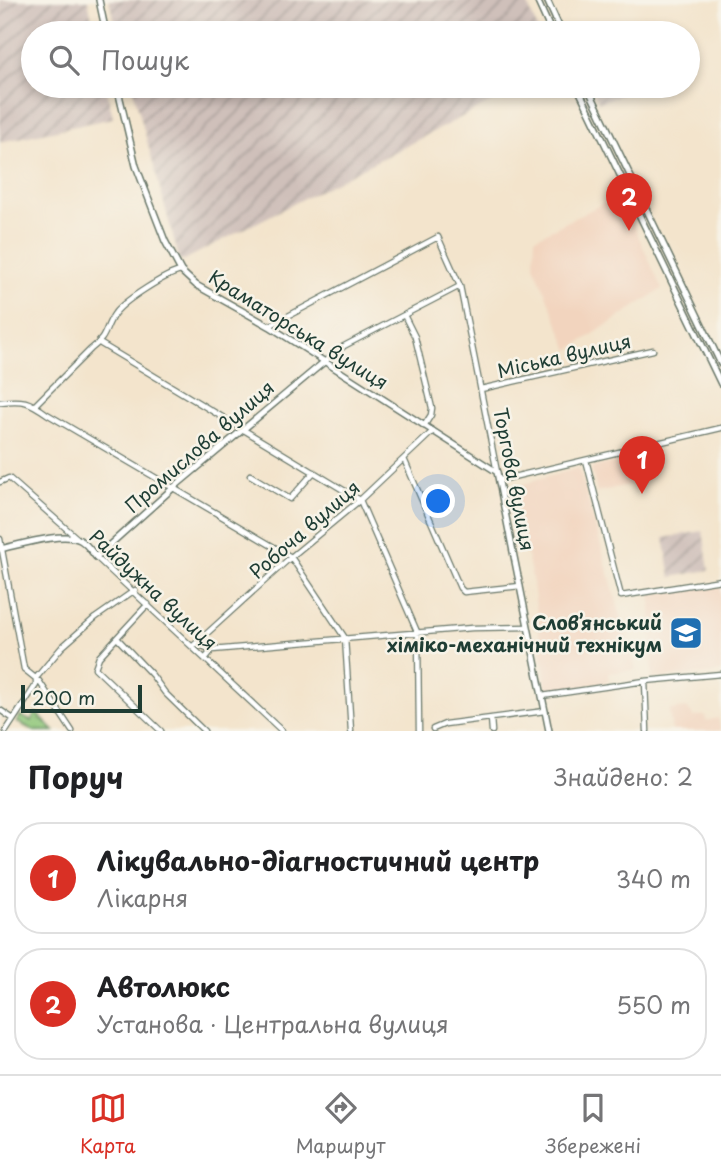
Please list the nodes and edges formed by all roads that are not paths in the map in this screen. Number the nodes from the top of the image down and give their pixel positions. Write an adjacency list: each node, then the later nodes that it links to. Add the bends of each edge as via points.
1 (99, 0): 4 (street)
2 (537, 0): 5 (street)
3 (547, 0): 6 (street)
4 (103, 21)
5 (547, 21)
6 (557, 21)
7 (120, 98): 10 (street, Краматорська вулиця, via 135,166)
8 (583, 98): 18 (street)
9 (593, 98): 17 (street)
10 (181, 271): 13 (street, Краматорська вулиця, via 196,285); 14 (street, via 123,305)
11 (460, 286): 12 (street); 13 (street, Торгова вулиця, via 438,237); 19 (street, Торгова вулиця)
12 (404, 315): 16 (street, via 344,346); 22 (street, via 415,337 432,408)
13 (269, 326): 16 (street, Краматорська вулиця)
14 (101, 344): 21 (street); 24 (street)
15 (653, 350): 19 (street, Міська вулиця)
16 (324, 362): 22 (street, Краматорська вулиця); 24 (street, Промислова вулиця)
17 (721, 364)
18 (721, 384)
19 (481, 389): 29 (street, Торгова вулиця)
20 (0, 402): 21 (street, via 21,400)
21 (35, 405): 33 (street)
22 (424, 426): 25 (street, Краматорська вулиця)
23 (721, 428): 27 (street)
24 (242, 429): 28 (street); 33 (street, Промислова вулиця)
25 (433, 431): 26 (street, Робоча вулиця); 29 (street, Краматорська вулиця)
26 (404, 459): 34 (street, Робоча вулиця); 41 (street, via 460,588 464,592)
27 (586, 460): 31 (street); 40 (street, via 621,596)
28 (314, 472): 30 (street, via 290,499); 34 (street)
29 (497, 472): 31 (street, Торгова вулиця)
30 (250, 475)
31 (500, 480): 41 (street, Торгова вулиця)
32 (0, 482): 36 (street, Райдужна вулиця, via 9,478)
33 (173, 488): 38 (street, Промислова вулиця); 39 (street)
34 (360, 500): 39 (street, Робоча вулиця); 45 (street)
35 (0, 539): 37 (street)
36 (80, 540): 37 (street, via 58,537); 38 (street, Райдужна вулиця)
37 (1, 549): 52 (street, via 24,669)
38 (96, 557): 42 (street, Райдужна вулиця)
39 (291, 557): 47 (street); 48 (street, Робоча вулиця)
40 (721, 580)
41 (520, 586): 44 (street, Торгова вулиця)
42 (135, 590): 43 (street, Райдужна вулиця); 52 (street, via 62,646)
43 (148, 604): 46 (street); 48 (street, Райдужна вулиця)
44 (528, 627): 45 (street); 54 (street, Торгова вулиця)
45 (418, 634): 47 (street); 59 (street)
46 (117, 638): 63 (street, via 99,657 97,672); 64 (street)
47 (345, 638): 49 (street); 66 (street)
48 (194, 645): 49 (street); 50 (street, Райдужна вулиця)
49 (212, 650): 50 (street)
50 (205, 659): 65 (street, Райдужна вулиця)
51 (721, 674): 53 (street)
52 (36, 678): 57 (street, via 36,685); 62 (street)
53 (645, 681): 54 (street); 69 (street)
54 (542, 696): 56 (street, Торгова вулиця)
55 (0, 710): 57 (street)
56 (545, 711): 58 (street); 68 (street, Торгова вулиця)
57 (12, 718): 61 (street)
58 (491, 718): 60 (street, via 445,724); 67 (street)
59 (419, 728): 60 (street)
60 (435, 730)
61 (6, 731)
62 (72, 731)
63 (161, 731)
64 (204, 731)
65 (282, 731)
66 (351, 731)
67 (492, 731)
68 (549, 731)
69 (647, 731)

